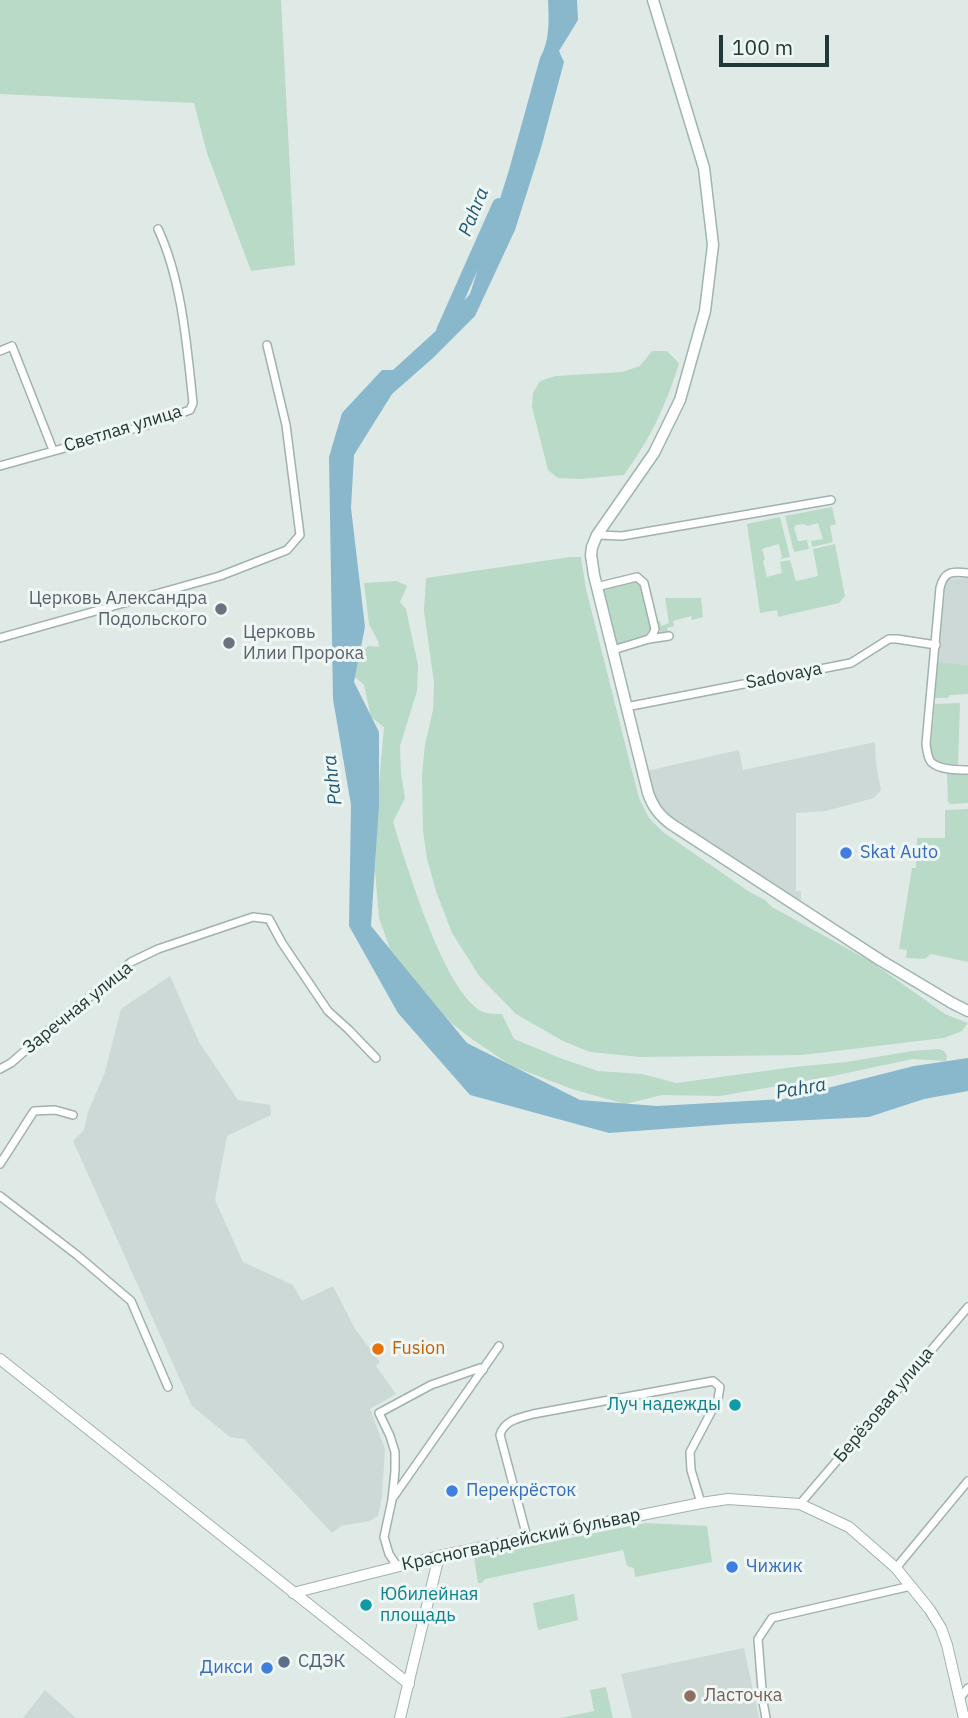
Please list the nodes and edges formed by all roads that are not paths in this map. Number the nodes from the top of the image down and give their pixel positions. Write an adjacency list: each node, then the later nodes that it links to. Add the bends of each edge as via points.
1 (653, 0): 8 (main road, via 704,168 713,245 705,311 680,400 654,453)
2 (158, 229): 5 (street, Светлая улица, via 167,248 183,318 193,403 190,410)
3 (267, 345): 12 (street, via 286,425 300,535 287,550 220,576)
4 (0, 351): 5 (street, via 12,346)
5 (53, 450): 6 (street, Светлая улица)
6 (0, 466)
7 (831, 500): 8 (street, via 622,536)
8 (597, 535): 10 (main road, via 591,555)
9 (968, 573): 14 (street, via 948,573 942,579)
10 (596, 587): 13 (street, via 637,577 644,583 655,629); 15 (main road)
11 (669, 636): 13 (street)
12 (0, 638)
13 (649, 639): 15 (street)
14 (936, 645): 16 (street, Sadovaya, via 889,639 851,663); 17 (street, via 927,755 936,765)
15 (612, 650): 16 (main road)
16 (626, 707): 18 (main road, via 648,793 660,816 792,904)
17 (968, 770)
18 (968, 1011)
19 (376, 1058): 20 (street, Заречная улица, via 328,1011 269,919 253,917 131,962)
20 (0, 1069)
21 (73, 1115): 22 (street, via 34,1111)
22 (0, 1164)
23 (0, 1196): 28 (street, via 131,1301)
24 (968, 1307): 32 (street, Берёзовая улица)
25 (499, 1346): 27 (street)
26 (0, 1359): 38 (street)
27 (483, 1370): 30 (street); 30 (street, via 431,1385 379,1413 395,1452)
28 (168, 1387)
29 (968, 1481): 36 (street)
30 (392, 1500): 35 (street, via 384,1537)
31 (701, 1503): 32 (street, Красногвардейский бульвар, via 751,1499); 33 (street, Красногвардейский бульвар); 33 (street, via 690,1452 718,1399 720,1387 713,1381 533,1415 505,1425 500,1435)
32 (800, 1504): 36 (street, Красногвардейский бульвар, via 849,1527)
33 (527, 1537): 34 (street, Красногвардейский бульвар)
34 (439, 1556): 35 (street, Красногвардейский бульвар); 39 (street)
35 (397, 1566): 38 (street, Красногвардейский бульвар)
36 (896, 1568): 37 (street, Красногвардейский бульвар)
37 (911, 1586): 41 (street, Красногвардейский бульвар, via 941,1628); 43 (street, via 772,1618 758,1639)
38 (293, 1593): 39 (street)
39 (408, 1684): 42 (street)
40 (968, 1688): 41 (street)
41 (960, 1698): 44 (street, Красногвардейский бульвар)
42 (400, 1718)
43 (766, 1718)
44 (964, 1718)

